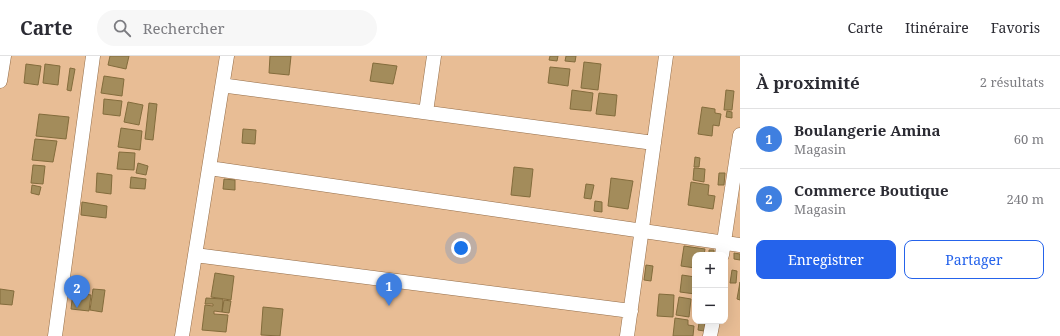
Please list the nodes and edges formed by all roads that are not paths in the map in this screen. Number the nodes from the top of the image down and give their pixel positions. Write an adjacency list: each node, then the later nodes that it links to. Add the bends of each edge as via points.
1 (4, 56): 6 (street)
2 (92, 56): 18 (street)
3 (227, 56): 11 (street)
4 (434, 56): 8 (street)
5 (666, 56): 10 (street)
6 (0, 81)
7 (228, 86): 8 (street)
8 (426, 112): 10 (street)
9 (740, 135): 14 (street)
10 (654, 143): 12 (street)
11 (209, 168): 12 (street); 15 (street)
12 (642, 230): 14 (street); 16 (street)
13 (740, 245): 14 (street)
14 (723, 249)
15 (196, 254): 16 (street); 19 (street)
16 (631, 311): 20 (street)
17 (712, 324): 21 (street)
18 (55, 336)
19 (182, 336)
20 (627, 336)
21 (710, 336)

